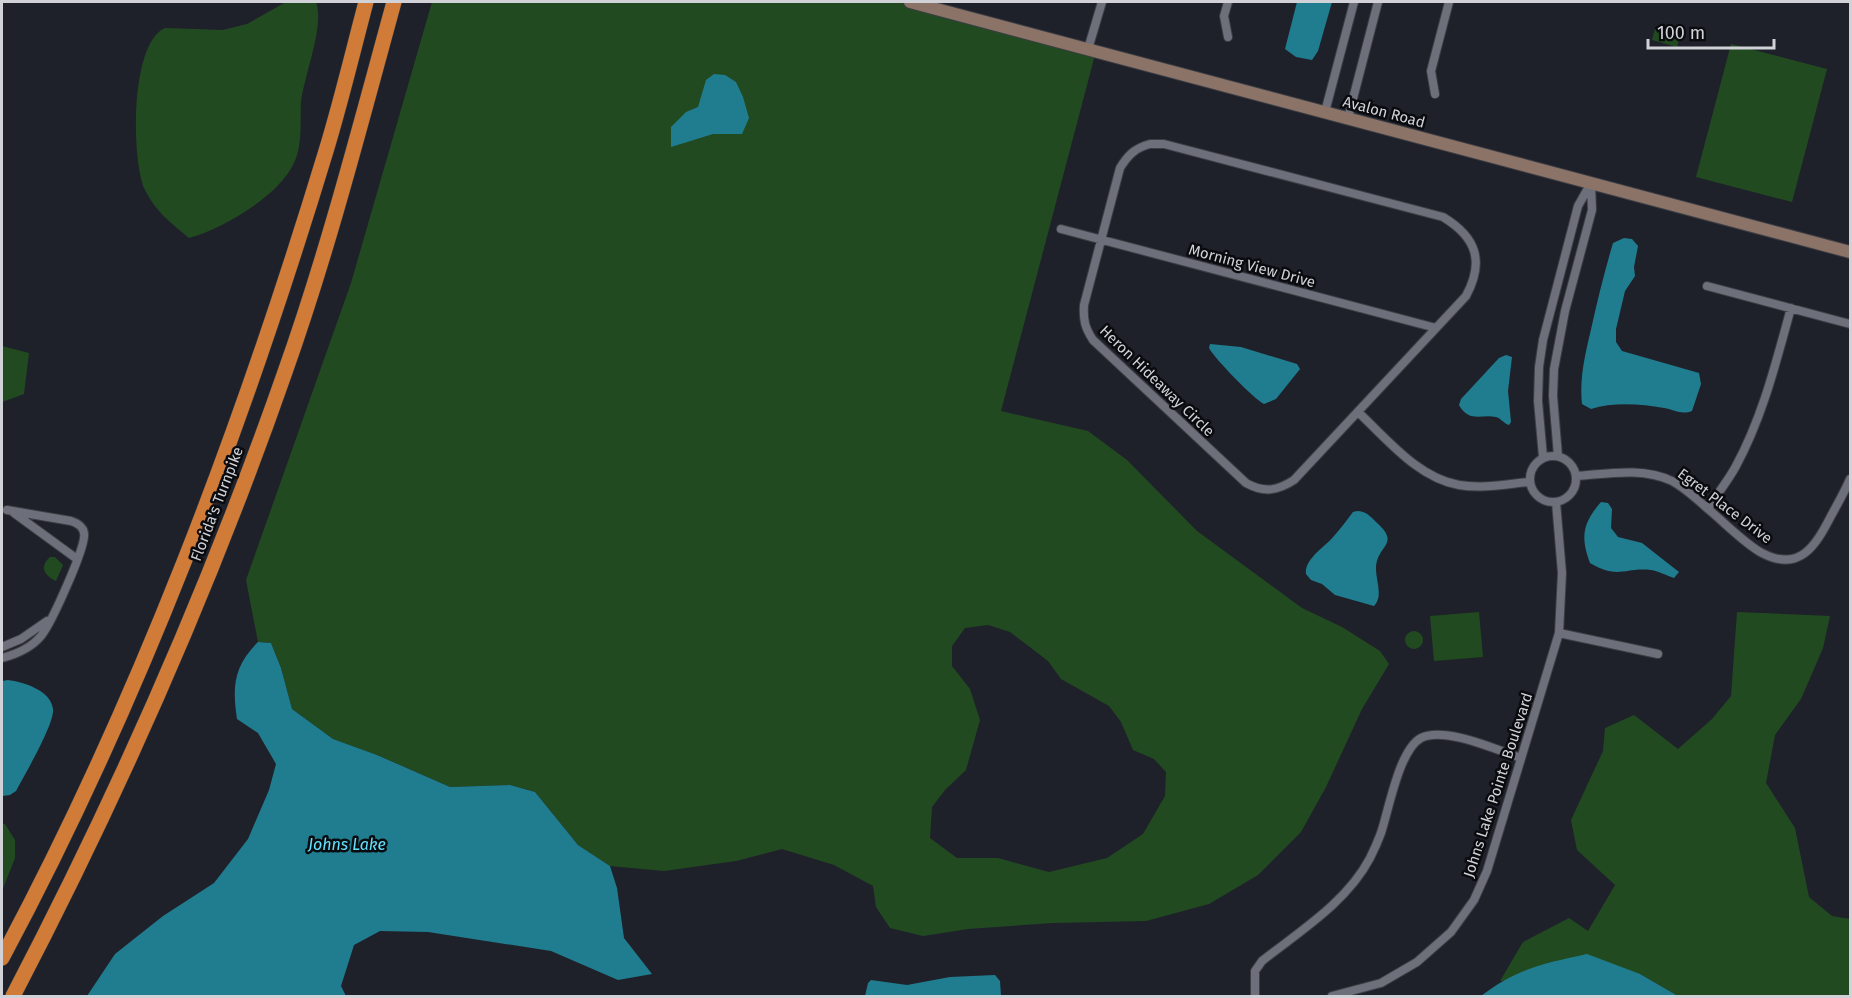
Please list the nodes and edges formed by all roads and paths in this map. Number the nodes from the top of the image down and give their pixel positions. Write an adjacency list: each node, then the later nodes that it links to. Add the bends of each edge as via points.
1 (366, 2): 40 (highway, Florida's Turnpike, via 298,242 220,470 125,701)
2 (394, 2): 41 (highway, Florida's Turnpike, via 322,261 244,485 151,715)
3 (910, 2): 10 (main road, Avalon Road)
4 (1102, 2): 10 (street)
5 (1228, 2): 9 (street, via 1224,16)
6 (1354, 2): 12 (street)
7 (1378, 2): 13 (street)
8 (1449, 2): 11 (street, via 1431,71)
9 (1228, 37)
10 (1088, 49): 12 (main road, Avalon Road)
11 (1435, 94)
12 (1325, 112): 13 (main road, Avalon Road)
13 (1348, 118): 14 (main road, Avalon Road)
14 (1591, 183): 17 (main road, Avalon Road); 19 (street, via 1578,206); 21 (street, via 1592,210)
15 (1061, 229): 16 (street, Morning View Drive)
16 (1101, 240): 23 (street, Morning View Drive); 23 (street, Heron Hideaway Circle, via 1120,168 1139,147 1150,144 1164,144 1385,202 1443,218 1467,235 1474,249 1474,282); 24 (street, Heron Hideaway Circle, via 1083,305 1086,330 1246,483 1268,491 1282,488)
17 (1851, 252)
18 (1707, 286): 20 (street)
19 (1550, 308): 21 (street); 26 (street, via 1539,367)
20 (1791, 308): 22 (street); 31 (street, via 1754,430)
21 (1564, 311): 25 (street, via 1552,396)
22 (1851, 324)
23 (1436, 328): 24 (street, Heron Hideaway Circle)
24 (1358, 412): 29 (street, via 1411,461 1442,481 1476,487)
25 (1558, 456): 26 (street); 27 (street, via 1568,460)
26 (1543, 457): 29 (street, via 1530,471)
27 (1576, 476): 30 (street, via 1572,491); 31 (street, Egret Place Drive, via 1629,472 1652,475 1671,481)
28 (1851, 479): 31 (street, Egret Place Drive, via 1818,541 1807,553 1792,559 1777,559 1761,552)
29 (1529, 482): 30 (street, via 1538,498)
30 (1556, 502): 35 (street, Johns Lake Pointe Boulevard, via 1562,573)
31 (1708, 508)
32 (4, 509): 33 (street); 33 (street, via 79,524 84,540)
33 (77, 559): 34 (street)
34 (53, 615): 36 (street, via 32,633); 38 (street, via 35,642)
35 (1559, 633): 37 (street); 39 (street, Johns Lake Pointe Boulevard)
36 (2, 647)
37 (1658, 654)
38 (2, 658)
39 (1521, 758): 42 (street, via 1447,734 1419,739 1403,761 1380,836 1368,860 1332,906 1262,961 1255,972); 43 (street, Johns Lake Pointe Boulevard, via 1487,871 1474,900 1451,932 1417,962 1382,983)
40 (2, 958)
41 (13, 996)
42 (1254, 996)
43 (1332, 996)

